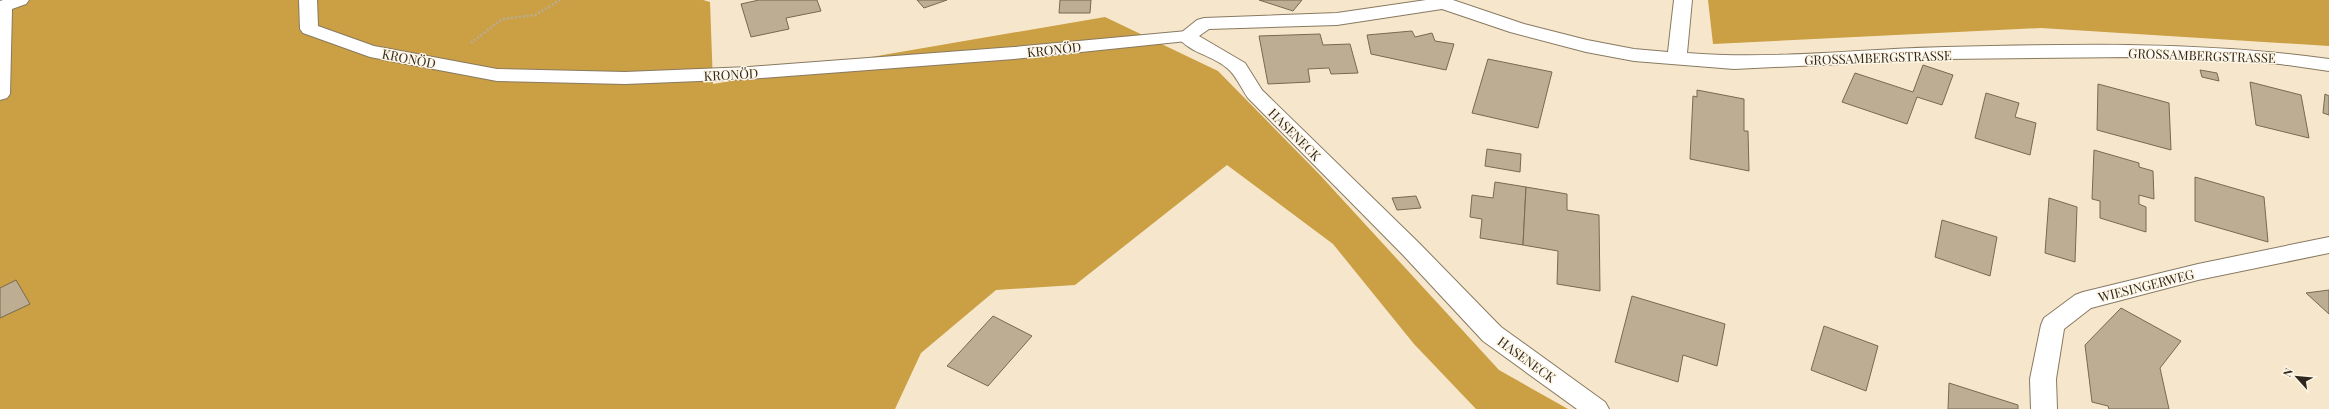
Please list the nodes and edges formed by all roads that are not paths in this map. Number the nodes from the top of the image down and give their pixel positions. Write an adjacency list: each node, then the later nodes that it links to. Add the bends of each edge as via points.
1 (20, 0): 5 (lane)
2 (308, 0): 6 (lane, KRONÖD, via 309,29 370,51 513,76 625,78 749,74)
3 (1683, 0): 7 (street)
4 (1439, 2): 6 (street, via 1337,19 1204,24); 7 (street, GROSSAMBERGSTRASSE, via 1517,28 1586,46 1634,55)
5 (1, 7): 9 (lane)
6 (1187, 36): 11 (street, HASENECK, via 1196,45 1216,53 1237,67 1255,94 1411,249 1492,334)
7 (1677, 58): 8 (street, GROSSAMBERGSTRASSE, via 1734,63 1945,54 2132,51 2215,53)
8 (2329, 65)
9 (0, 94)
10 (2329, 245): 12 (street, WIESINGERWEG, via 2287,256 2198,272 2083,301 2053,325 2043,378)
11 (1596, 409)
12 (2044, 409)

